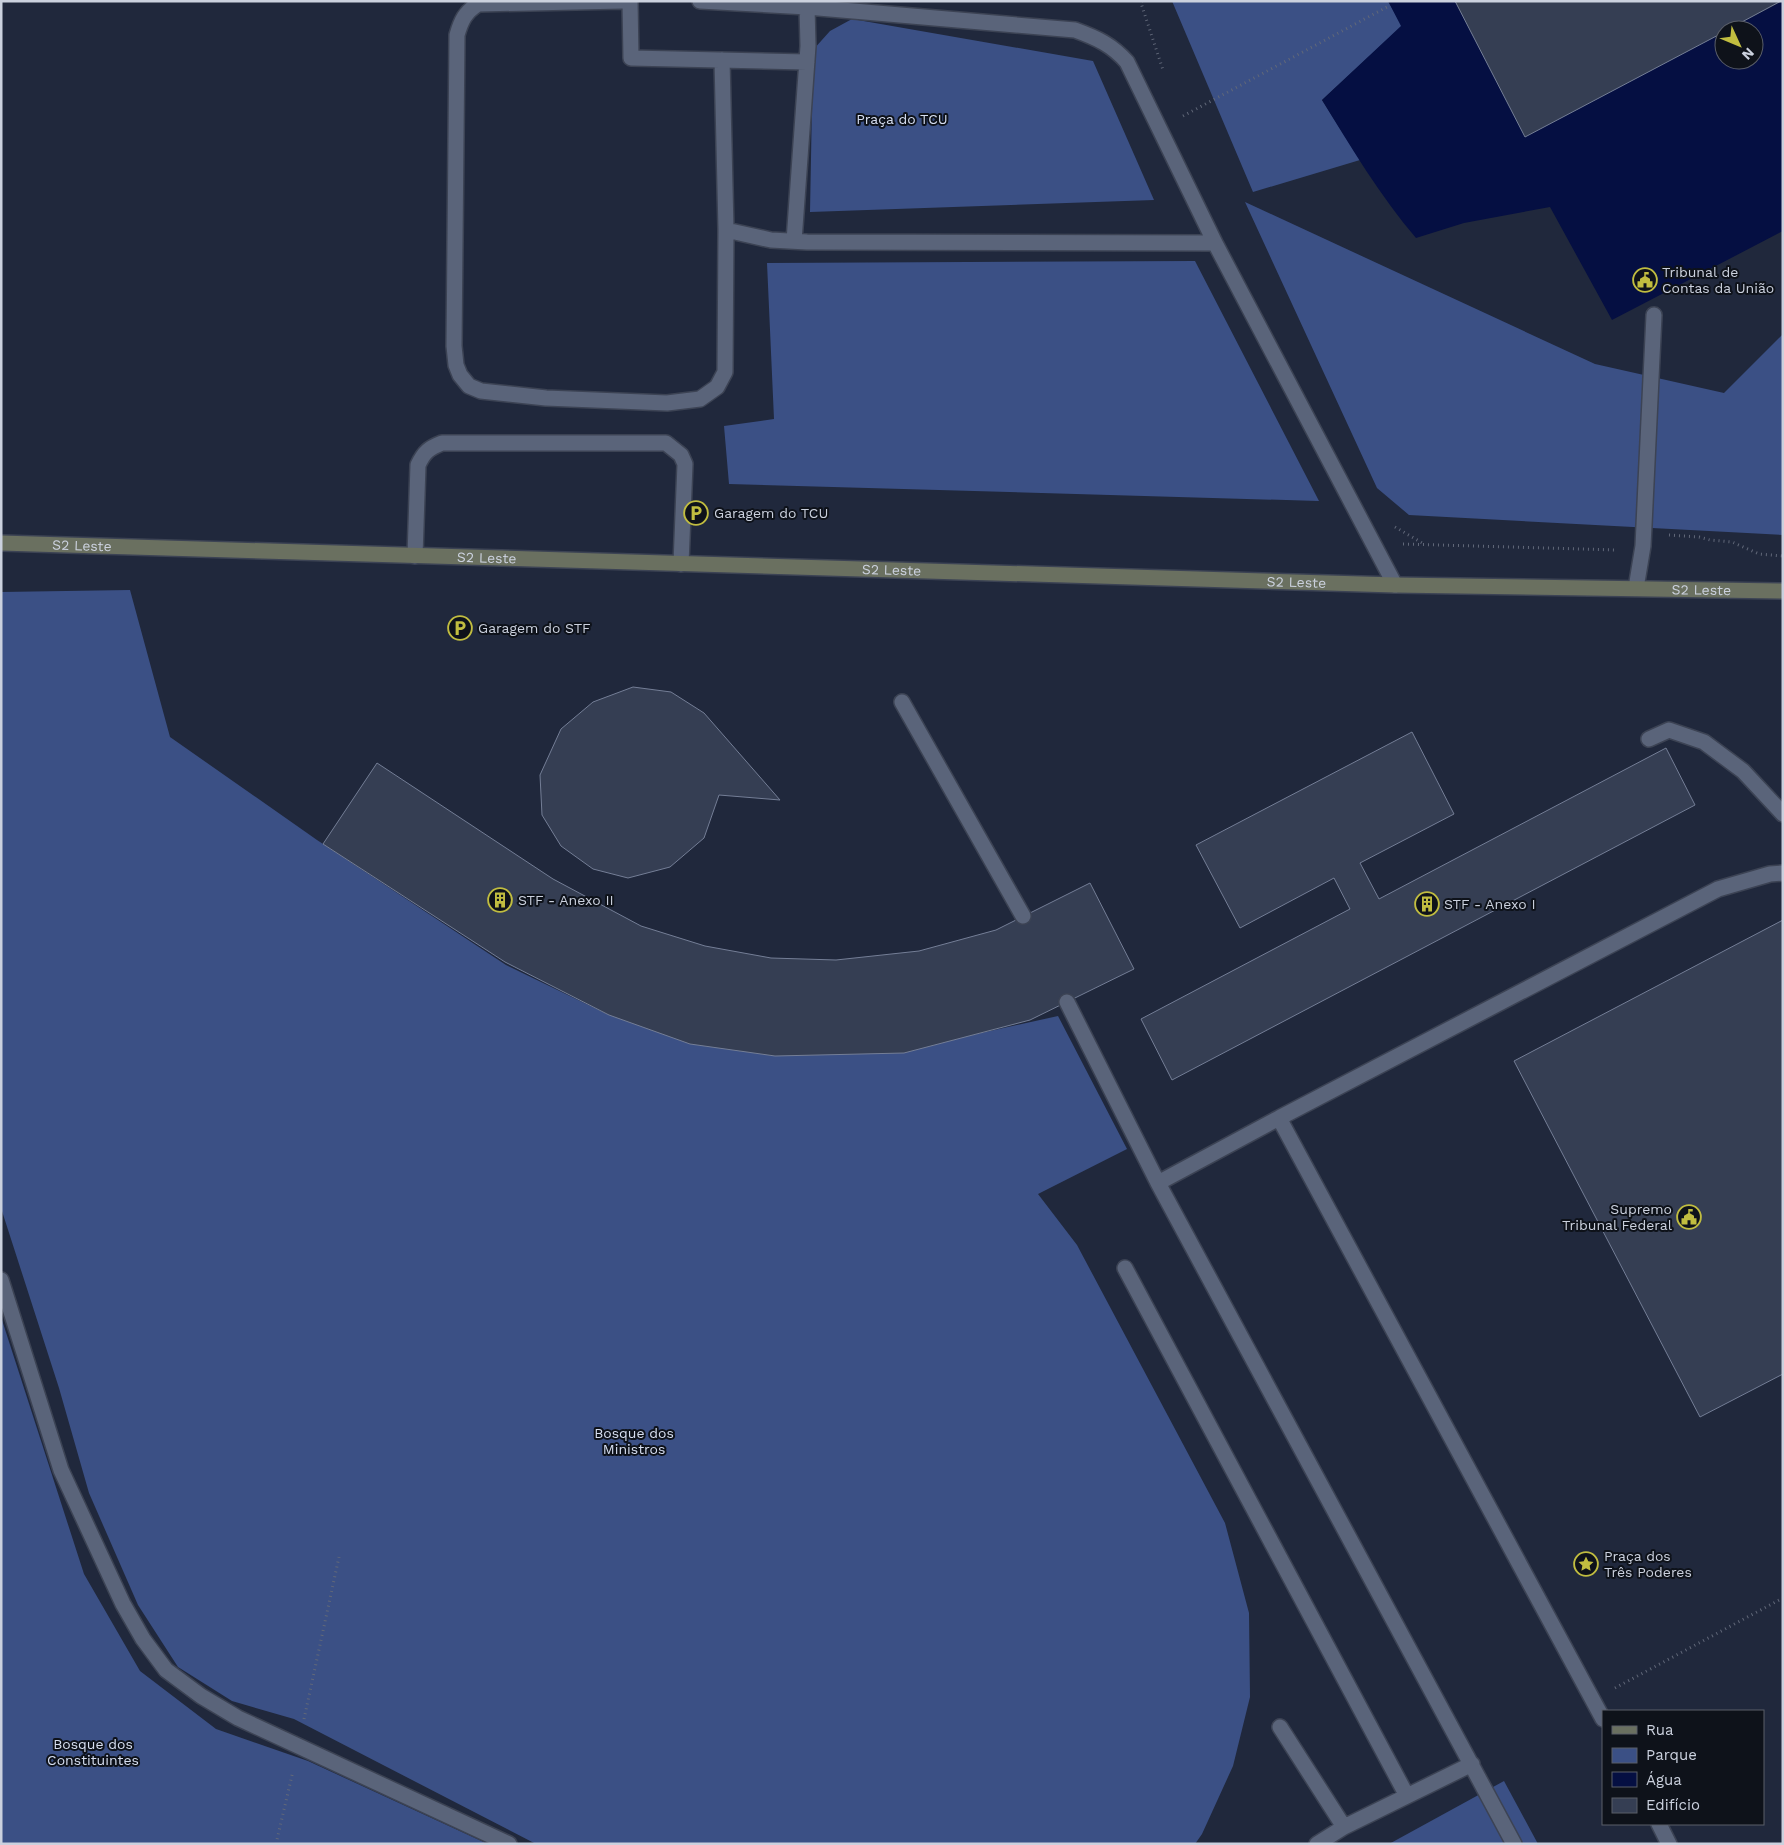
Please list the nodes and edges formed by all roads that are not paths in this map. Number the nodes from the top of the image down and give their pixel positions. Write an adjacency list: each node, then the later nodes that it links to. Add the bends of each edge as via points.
1 (622, 1): 7 (lane, via 478,4 460,22 457,35 454,346 460,375 469,386 481,392 667,403 700,399 717,387 725,372)
2 (630, 1): 5 (lane, via 631,58)
3 (700, 1): 4 (lane)
4 (807, 7): 6 (lane); 9 (lane, via 1075,30 1097,38 1116,49 1128,62)
5 (722, 60): 6 (lane); 7 (lane)
6 (807, 62): 8 (lane)
7 (726, 230): 8 (lane)
8 (794, 242): 9 (lane)
9 (1215, 243): 14 (lane)
10 (1654, 314): 15 (lane, via 1643,546)
11 (1, 543): 12 (main road, S2 Leste)
12 (415, 556): 13 (main road, S2 Leste); 13 (lane, via 418,465 430,448 442,443 666,443 681,455 685,464)
13 (681, 564): 14 (main road, S2 Leste)
14 (1396, 585): 15 (main road, S2 Leste)
15 (1636, 588): 16 (main road, S2 Leste)
16 (1783, 590)
17 (902, 702): 21 (lane)
18 (1649, 739): 19 (lane, via 1669,730 1704,742 1743,771)
19 (1783, 814)
20 (1783, 872): 23 (lane, via 1718,889)
21 (1023, 916)
22 (1068, 1002): 24 (lane)
23 (1279, 1118): 24 (lane); 27 (lane)
24 (1158, 1183): 29 (lane)
25 (1124, 1268): 30 (lane)
26 (1, 1280): 33 (lane, via 61,1470 123,1604 166,1670 238,1718)
27 (1602, 1718)
28 (1280, 1726): 32 (lane)
29 (1472, 1764): 30 (lane); 35 (lane)
30 (1407, 1796): 32 (lane)
31 (1660, 1825): 36 (lane)
32 (1344, 1827): 34 (lane)
33 (509, 1844)
34 (1317, 1844)
35 (1514, 1844)
36 (1669, 1844)

